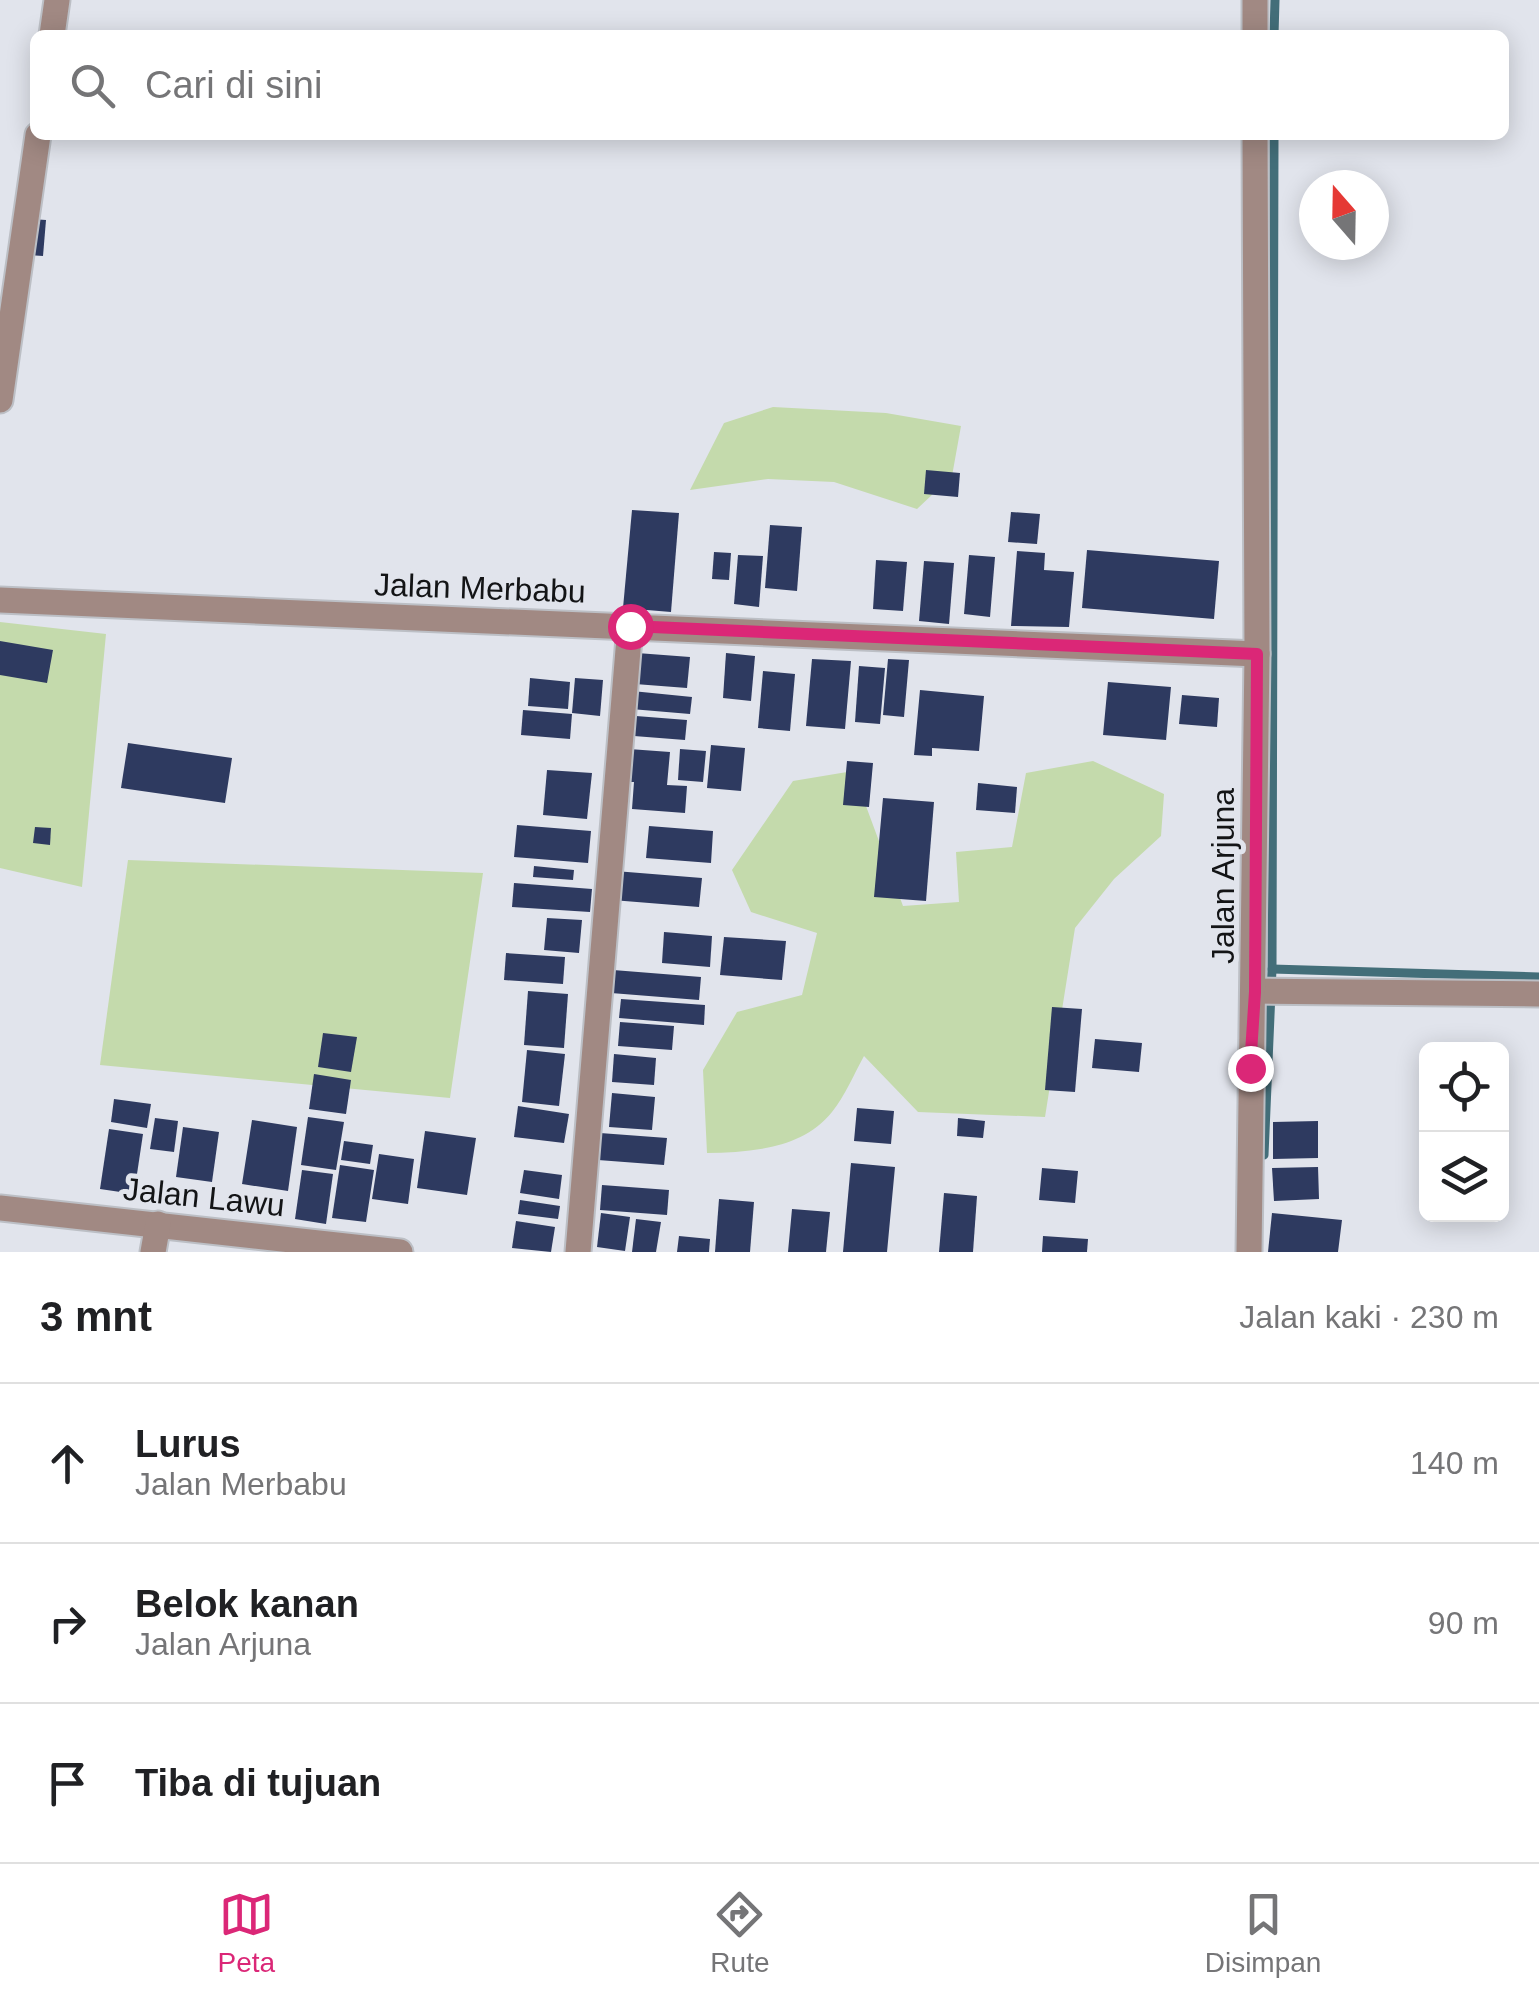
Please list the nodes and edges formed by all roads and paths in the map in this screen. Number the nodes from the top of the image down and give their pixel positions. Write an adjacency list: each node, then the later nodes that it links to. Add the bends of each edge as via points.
1 (58, 0): 3 (street)
2 (1255, 0): 4 (street)
3 (53, 30)
4 (1255, 30)
5 (37, 140): 7 (street)
6 (1255, 140): 10 (street, Jalan Arjuna)
7 (0, 400)
8 (0, 600): 9 (street, Jalan Merbabu)
9 (630, 626): 10 (street, Jalan Merbabu); 17 (street)
10 (1257, 654): 11 (street, Jalan Arjuna)
11 (1266, 992): 12 (street); 18 (street, Jalan Arjuna, via 1250,1068)
12 (1539, 994)
13 (0, 1208): 14 (street, Jalan Lawu)
14 (158, 1224): 15 (street); 16 (street, Jalan Lawu)
15 (152, 1252)
16 (400, 1252)
17 (578, 1252)
18 (1249, 1252)

